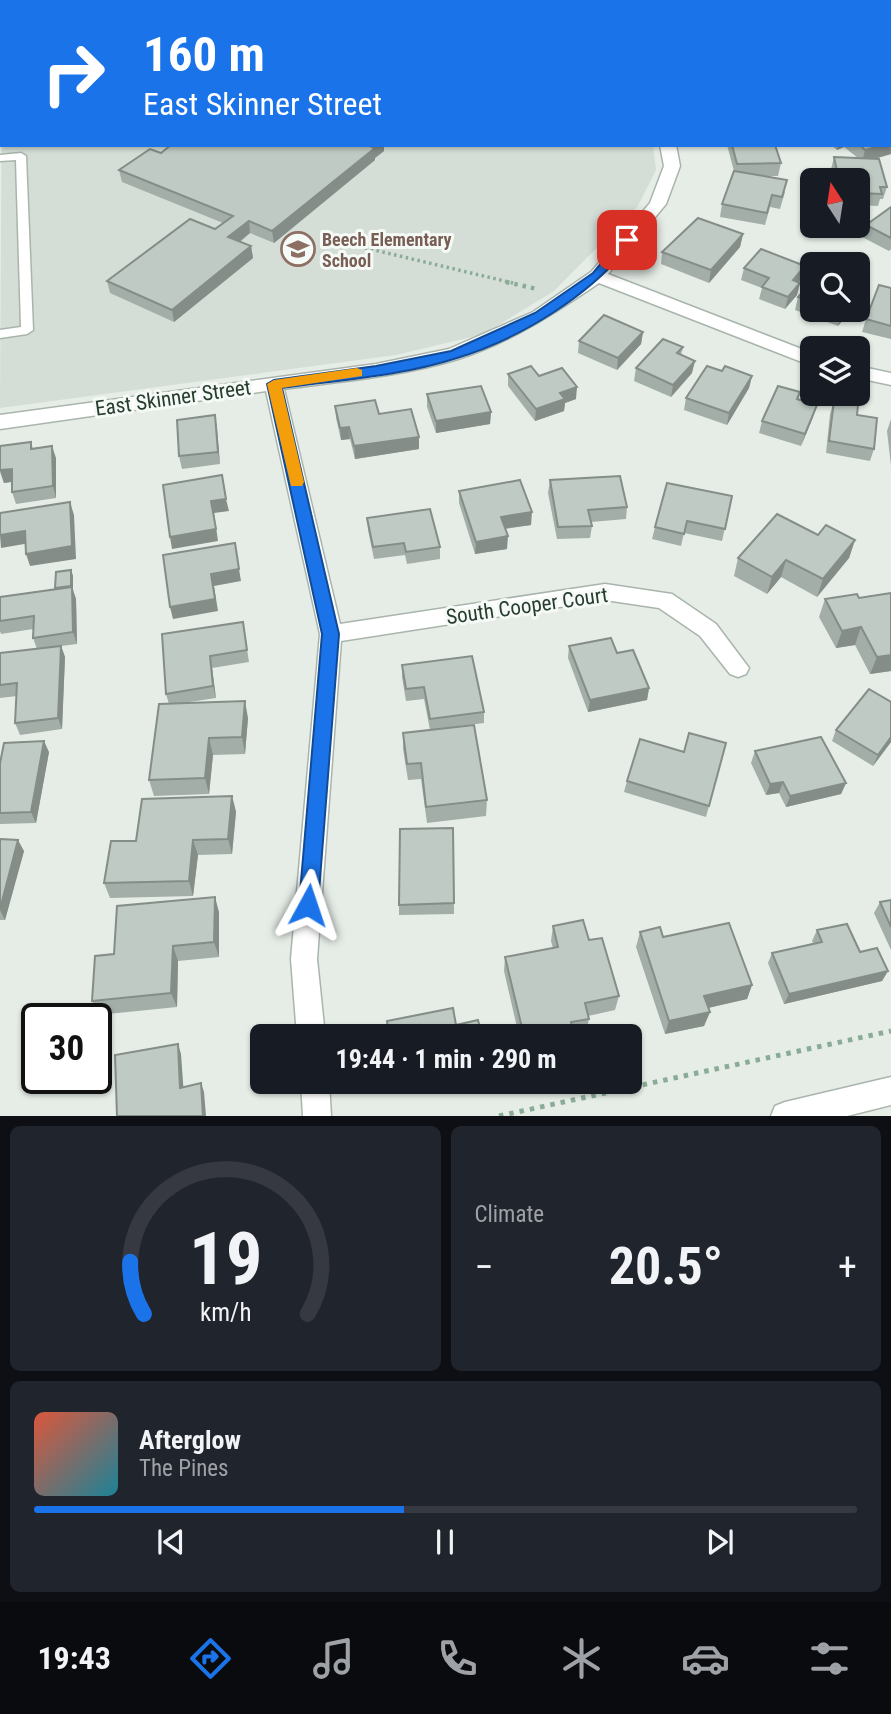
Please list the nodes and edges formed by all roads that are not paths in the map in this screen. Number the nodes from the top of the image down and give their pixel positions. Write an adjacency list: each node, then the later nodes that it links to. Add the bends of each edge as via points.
1 (668, 147): 3 (street, East Skinner Street, via 672,166 658,204)
2 (0, 158): 4 (lane, via 21,156 27,330)
3 (597, 276): 5 (street); 8 (street, East Skinner Street, via 540,316 454,355)
4 (0, 334)
5 (800, 355)
6 (870, 375): 7 (street)
7 (891, 379)
8 (274, 384): 9 (street, East Skinner Street); 10 (street)
9 (0, 422)
10 (331, 634): 11 (street, South Cooper Court, via 605,592 664,600 709,630); 12 (street, via 304,959)
11 (738, 668)
12 (310, 1024)
13 (891, 1091): 16 (street)
14 (315, 1094): 15 (street)
15 (317, 1115)
16 (785, 1115)

